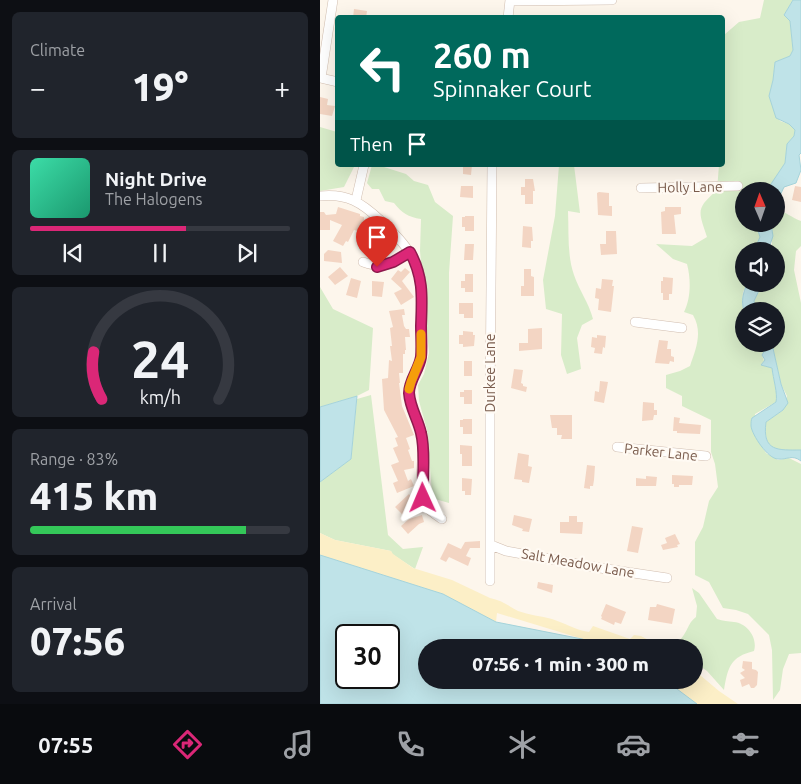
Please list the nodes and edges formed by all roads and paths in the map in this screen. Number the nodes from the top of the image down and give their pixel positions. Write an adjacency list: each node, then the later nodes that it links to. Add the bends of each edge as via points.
1 (333, 0): 5 (street)
2 (510, 0): 3 (street); 4 (street)
3 (612, 0)
4 (508, 15)
5 (320, 78): 6 (street)
6 (335, 81)
7 (364, 167): 12 (street)
8 (492, 167): 20 (street, Durkee Lane)
9 (735, 186): 10 (street, Holly Lane)
10 (641, 188)
11 (320, 196): 12 (street, via 337,195)
12 (356, 200): 13 (street, via 394,233)
13 (410, 252): 14 (street, via 384,266); 19 (street, via 417,266 422,293 421,357 411,382 410,403 422,442 423,498 429,510)
14 (364, 262)
15 (635, 322): 16 (street)
16 (682, 328)
17 (617, 447): 18 (street, Parker Lane)
18 (706, 456)
19 (442, 519)
20 (491, 545): 21 (street, Salt Meadow Lane, via 506,551); 22 (street, Durkee Lane)
21 (667, 578)
22 (490, 581)

